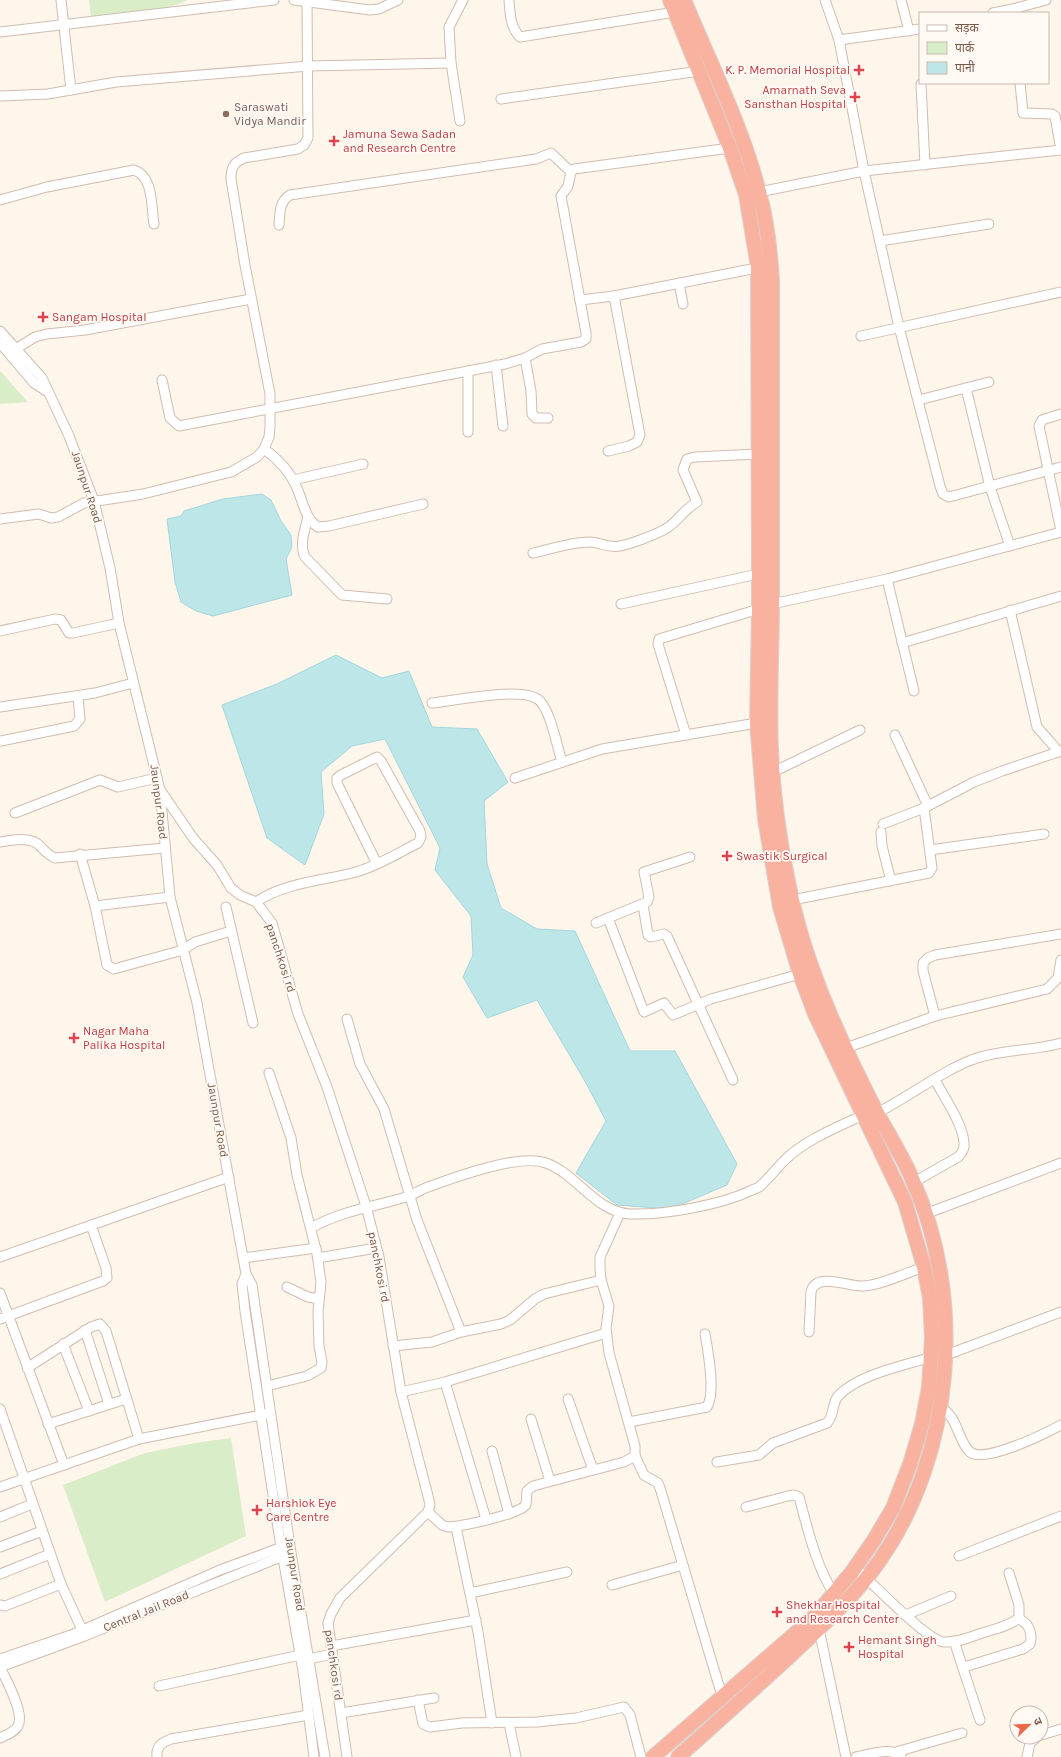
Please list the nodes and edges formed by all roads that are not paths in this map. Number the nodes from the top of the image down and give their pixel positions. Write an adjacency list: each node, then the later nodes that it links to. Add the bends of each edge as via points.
1 (61, 0): 15 (street)
2 (274, 0): 15 (street)
3 (294, 0): 11 (street)
4 (398, 0): 11 (street, via 379,9 370,10)
5 (463, 0): 20 (street, via 450,21)
6 (509, 0): 12 (street, via 514,29 520,37)
7 (684, 0): 34 (highway, via 744,143)
8 (825, 0): 19 (street)
9 (901, 0): 17 (street)
10 (1046, 0): 13 (street)
11 (308, 2): 21 (street)
12 (672, 6): 22 (highway)
13 (1014, 11): 14 (street)
14 (1004, 12)
15 (64, 24): 18 (street); 25 (street)
16 (919, 29): 17 (street)
17 (909, 31): 19 (street)
18 (0, 32)
19 (838, 40): 32 (street)
20 (451, 63): 21 (street); 28 (street)
21 (309, 66): 25 (street, via 116,82); 44 (street, via 308,138 304,146 244,158 236,161 231,169)
22 (700, 72): 27 (street); 29 (highway)
23 (921, 84): 31 (street)
24 (1020, 84): 30 (street, via 1023,112 1055,116)
25 (71, 90): 26 (street, via 48,94)
26 (0, 96)
27 (501, 99)
28 (460, 121)
29 (730, 148): 33 (street, via 574,169); 40 (highway)
30 (1061, 150): 31 (street)
31 (926, 164): 32 (street)
32 (864, 171): 34 (street); 39 (street)
33 (571, 172): 38 (street, via 551,153 536,159 290,195 281,205); 45 (street, via 568,186 561,196)
34 (760, 192): 40 (highway, via 770,247)
35 (0, 200): 36 (street, via 47,187 134,170 146,177)
36 (154, 224)
37 (989, 224): 39 (street)
38 (279, 225)
39 (880, 241): 47 (street)
40 (765, 266): 41 (street); 66 (highway); 84 (highway)
41 (679, 283): 43 (street); 46 (street)
42 (1061, 292): 47 (street)
43 (614, 296): 45 (street); 65 (street, via 640,435 637,442)
44 (251, 299): 51 (street, via 85,330 47,334 35,337); 59 (street, via 270,394)
45 (580, 300): 52 (street, via 586,339 542,349)
46 (683, 304)
47 (899, 327): 49 (street); 58 (street)
48 (0, 331): 51 (street, Jaunpur Road)
49 (861, 336)
50 (0, 343): 51 (street)
51 (12, 351): 72 (street, Jaunpur Road, via 39,374 69,436)
52 (525, 358): 53 (street); 61 (street, via 532,414 536,418)
53 (496, 365): 54 (street); 62 (street)
54 (468, 371): 59 (street); 63 (street)
55 (162, 380): 59 (street, via 170,418 180,426)
56 (989, 382): 57 (street)
57 (966, 388): 58 (street); 71 (street)
58 (919, 400): 71 (street, via 943,494 949,497)
59 (270, 410): 64 (street, via 269,437)
60 (1061, 414): 69 (street, via 1042,420 1039,426)
61 (548, 418)
62 (503, 426)
63 (468, 432)
64 (264, 449): 70 (street, via 279,460); 72 (street, via 257,457 231,472 143,494)
65 (608, 451)
66 (758, 454): 78 (street, via 687,459 683,470 697,502 688,507 669,527 651,535 620,546 581,542); 79 (highway)
67 (363, 464): 70 (street)
68 (1061, 467): 69 (street)
69 (1049, 470): 71 (street); 76 (street)
70 (293, 480): 74 (street)
71 (990, 487): 77 (street)
72 (94, 501): 75 (street, via 77,506 58,517 51,518 39,514); 86 (street, Jaunpur Road, via 110,568)
73 (423, 504): 74 (street, via 329,526 318,526)
74 (308, 517): 82 (street, via 302,543 303,551 332,585 348,597)
75 (0, 519)
76 (1061, 532): 77 (street)
77 (1010, 546): 80 (street)
78 (533, 553)
79 (758, 574): 83 (street); 84 (highway)
80 (887, 579): 84 (street); 88 (street)
81 (1061, 596): 85 (street)
82 (387, 599)
83 (622, 604)
84 (765, 606): 94 (highway); 96 (street, via 659,639 658,644); 101 (highway)
85 (1010, 610): 88 (street); 99 (street, via 1037,727)
86 (119, 623): 87 (street, via 73,633 69,632 61,620 55,619); 89 (street, Jaunpur Road)
87 (0, 631)
88 (902, 643): 90 (street)
89 (133, 683): 91 (street); 102 (street, Jaunpur Road)
90 (914, 691)
91 (78, 696): 93 (street); 98 (street, via 80,719 74,726)
92 (432, 703): 100 (street, via 514,693 529,694 540,701 546,711)
93 (0, 707)
94 (757, 723): 96 (street); 128 (highway, via 765,819 780,907)
95 (860, 730): 101 (street)
96 (686, 735): 100 (street, via 602,750)
97 (895, 735): 105 (street)
98 (1, 741)
99 (1060, 751): 105 (street, via 974,782)
100 (562, 762): 103 (street)
101 (773, 772): 116 (highway, via 782,849)
102 (157, 778): 104 (street, Jaunpur Road); 106 (street, via 118,787 100,780)
103 (515, 778)
104 (160, 790): 109 (street, Jaunpur Road); 117 (street, panchkosi rd, via 217,865 230,888)
105 (926, 807): 110 (street); 114 (street, via 882,828 882,846)
106 (15, 813)
107 (1044, 834): 110 (street)
108 (0, 842): 111 (street, via 19,839 36,842 47,854 55,858)
109 (165, 848): 111 (street); 115 (street, Jaunpur Road)
110 (930, 850): 114 (street, via 932,868 929,873)
111 (80, 854): 119 (street)
112 (690, 857): 118 (street, via 644,872 649,897)
113 (377, 864): 113 (street, via 337,783 337,778 341,775 377,757 420,831 421,838 418,843); 117 (street, via 357,872 294,885)
114 (891, 881): 116 (street)
115 (170, 897): 119 (street); 125 (street, Jaunpur Road)
116 (792, 900): 134 (highway, via 804,945)
117 (256, 902): 144 (street, panchkosi rd, via 272,923 298,1014 327,1087)
118 (643, 905): 121 (street); 129 (street, via 648,935 667,936)
119 (94, 906): 125 (street, via 107,965 110,968)
120 (226, 907): 123 (street)
121 (608, 918): 122 (street); 129 (street, via 644,1012 664,1004 672,1015)
122 (596, 924)
123 (232, 931): 125 (street, via 195,942); 132 (street)
124 (1061, 934): 130 (street, via 953,951 928,958 923,963 923,971)
125 (183, 950): 141 (street, Jaunpur Road, via 197,1003)
126 (1061, 960): 127 (street)
127 (1061, 971): 130 (street, via 1053,984 1039,992)
128 (800, 974): 129 (street); 139 (highway, via 815,1014)
129 (698, 1004): 136 (street)
130 (935, 1016): 134 (street)
131 (347, 1019): 143 (street, via 360,1064 384,1110)
132 (253, 1023)
133 (1061, 1043): 137 (street, via 977,1058)
134 (846, 1048): 138 (highway)
135 (269, 1073): 148 (street, via 291,1138 297,1175)
136 (733, 1080)
137 (935, 1080): 138 (street); 142 (street, via 961,1131 963,1152)
138 (877, 1113): 142 (highway)
139 (863, 1115): 145 (street, via 823,1135 786,1158 758,1188 745,1194 672,1211); 154 (highway, via 905,1202)
140 (1061, 1163): 146 (street)
141 (229, 1176): 147 (street); 152 (street, Jaunpur Road)
142 (914, 1182): 146 (highway)
143 (410, 1195): 144 (street); 145 (street, via 469,1173 519,1160 534,1160 546,1162 557,1168 593,1197); 163 (street, via 431,1260)
144 (366, 1206): 148 (street, via 329,1218); 150 (street, panchkosi rd)
145 (620, 1213): 156 (street, via 600,1257)
146 (925, 1214): 169 (highway, via 941,1277)
147 (91, 1225): 151 (street); 161 (street, via 107,1278 103,1282)
148 (311, 1228): 149 (street)
149 (316, 1248): 152 (street); 153 (street)
150 (376, 1248): 153 (street); 168 (street, panchkosi rd)
151 (0, 1257)
152 (243, 1258): 155 (street, Jaunpur Road)
153 (318, 1258): 159 (street, via 321,1282)
154 (924, 1267): 164 (street, via 863,1287 830,1282 816,1284 811,1292); 170 (highway, via 930,1298)
155 (246, 1274): 173 (street, Jaunpur Road, via 252,1285); 182 (street, Jaunpur Road, via 242,1284)
156 (601, 1280): 163 (street, via 544,1294 510,1320); 165 (street, via 609,1306)
157 (287, 1286): 159 (street, via 308,1297)
158 (0, 1293): 161 (street)
159 (319, 1299): 173 (street, via 321,1368 307,1376)
160 (1061, 1312): 169 (street)
161 (4, 1318): 171 (street)
162 (85, 1330): 167 (street); 176 (street, via 96,1324 104,1327); 177 (street)
163 (461, 1332): 168 (street, via 439,1340)
164 (809, 1332)
165 (606, 1334): 172 (street); 184 (street)
166 (705, 1334): 184 (street, via 710,1390 710,1402 707,1407)
167 (64, 1344): 171 (street); 180 (street)
168 (394, 1346): 174 (street, panchkosi rd)
169 (946, 1355): 178 (highway)
170 (931, 1357): 190 (street, via 856,1383 836,1399 827,1423 773,1443 759,1455); 210 (highway, via 922,1424 910,1464 893,1508)
171 (27, 1368): 185 (street)
172 (445, 1382): 174 (street); 202 (street)
173 (267, 1386): 181 (street, Jaunpur Road)
174 (401, 1392): 198 (street, panchkosi rd, via 428,1496)
175 (568, 1398): 192 (street)
176 (126, 1399): 177 (street); 187 (street)
177 (109, 1404): 180 (street)
178 (940, 1406): 186 (street, via 951,1416 966,1447 975,1454 982,1455 1024,1443); 214 (highway, via 926,1463 910,1510)
179 (0, 1409): 193 (street)
180 (89, 1411): 185 (street)
181 (271, 1414): 182 (street); 206 (street, Jaunpur Road)
182 (261, 1415): 187 (street); 206 (street, Jaunpur Road)
183 (531, 1419): 194 (street)
184 (629, 1422): 189 (street)
185 (48, 1424): 191 (street)
186 (1061, 1425)
187 (139, 1440): 191 (street)
188 (492, 1451): 199 (street)
189 (635, 1456): 192 (street, via 624,1462); 209 (street, via 644,1475 658,1483)
190 (717, 1462)
191 (64, 1465): 193 (street)
192 (593, 1470): 194 (street)
193 (24, 1478): 195 (street); 196 (street)
194 (550, 1481): 199 (street, via 529,1488 526,1506)
195 (0, 1487)
196 (32, 1504): 200 (street); 204 (street)
197 (746, 1507): 218 (street, via 794,1495 799,1497 826,1579)
198 (428, 1512): 203 (street, via 442,1524); 227 (street, panchkosi rd, via 340,1598 330,1614 328,1623)
199 (509, 1514): 202 (street)
200 (0, 1516)
201 (1061, 1516): 208 (street)
202 (486, 1519): 203 (street)
203 (456, 1527): 217 (street)
204 (42, 1531): 205 (street); 207 (street)
205 (0, 1548)
206 (286, 1550): 225 (street, Central Jail Road); 228 (street, Jaunpur Road)
207 (50, 1554): 213 (street); 215 (street)
208 (959, 1556)
209 (683, 1565): 216 (street); 233 (street)
210 (855, 1568): 214 (street); 218 (highway)
211 (567, 1572): 217 (street)
212 (1009, 1573): 222 (street, via 1019,1605)
213 (0, 1574)
214 (867, 1578): 221 (street); 224 (highway)
215 (62, 1584): 220 (street); 225 (street)
216 (612, 1585)
217 (470, 1593): 223 (street)
218 (834, 1594): 233 (highway, via 813,1618)
219 (951, 1596): 221 (street)
220 (0, 1606)
221 (906, 1615): 226 (street, via 933,1638 943,1642)
222 (1018, 1619): 226 (street); 231 (street, via 1027,1624 1031,1636 1030,1644 1023,1649)
223 (476, 1620): 227 (street); 239 (street)
224 (819, 1629): 254 (highway); 255 (street)
225 (84, 1633): 229 (street); 230 (street, Central Jail Road)
226 (954, 1641): 231 (street)
227 (332, 1650): 228 (street); 236 (street, panchkosi rd)
228 (305, 1657): 232 (street); 237 (street, Jaunpur Road); 249 (street, Jaunpur Road)
229 (0, 1658)
230 (0, 1667): 244 (street, via 19,1710 20,1719 14,1731)
231 (964, 1668): 238 (street)
232 (159, 1686)
233 (722, 1696): 253 (highway)
234 (434, 1698): 235 (street)
235 (418, 1700): 236 (street); 239 (street, via 421,1718 426,1727)
236 (341, 1713): 250 (street, panchkosi rd)
237 (309, 1715): 247 (street, via 171,1739 161,1743 157,1748); 248 (street, Jaunpur Road)
238 (980, 1720)
239 (492, 1723): 240 (street)
240 (509, 1723): 251 (street); 252 (street, via 576,1718 624,1707 630,1715)
241 (1061, 1729): 243 (street)
242 (962, 1733): 246 (street)
243 (1049, 1733)
244 (0, 1738)
245 (1030, 1745): 257 (street)
246 (899, 1755): 256 (street, via 887,1751)
247 (157, 1757)
248 (314, 1757)
249 (325, 1757)
250 (347, 1757)
251 (516, 1757)
252 (641, 1757)
253 (653, 1757)
254 (678, 1757)
255 (846, 1757)
256 (856, 1757)
257 (1027, 1757)

